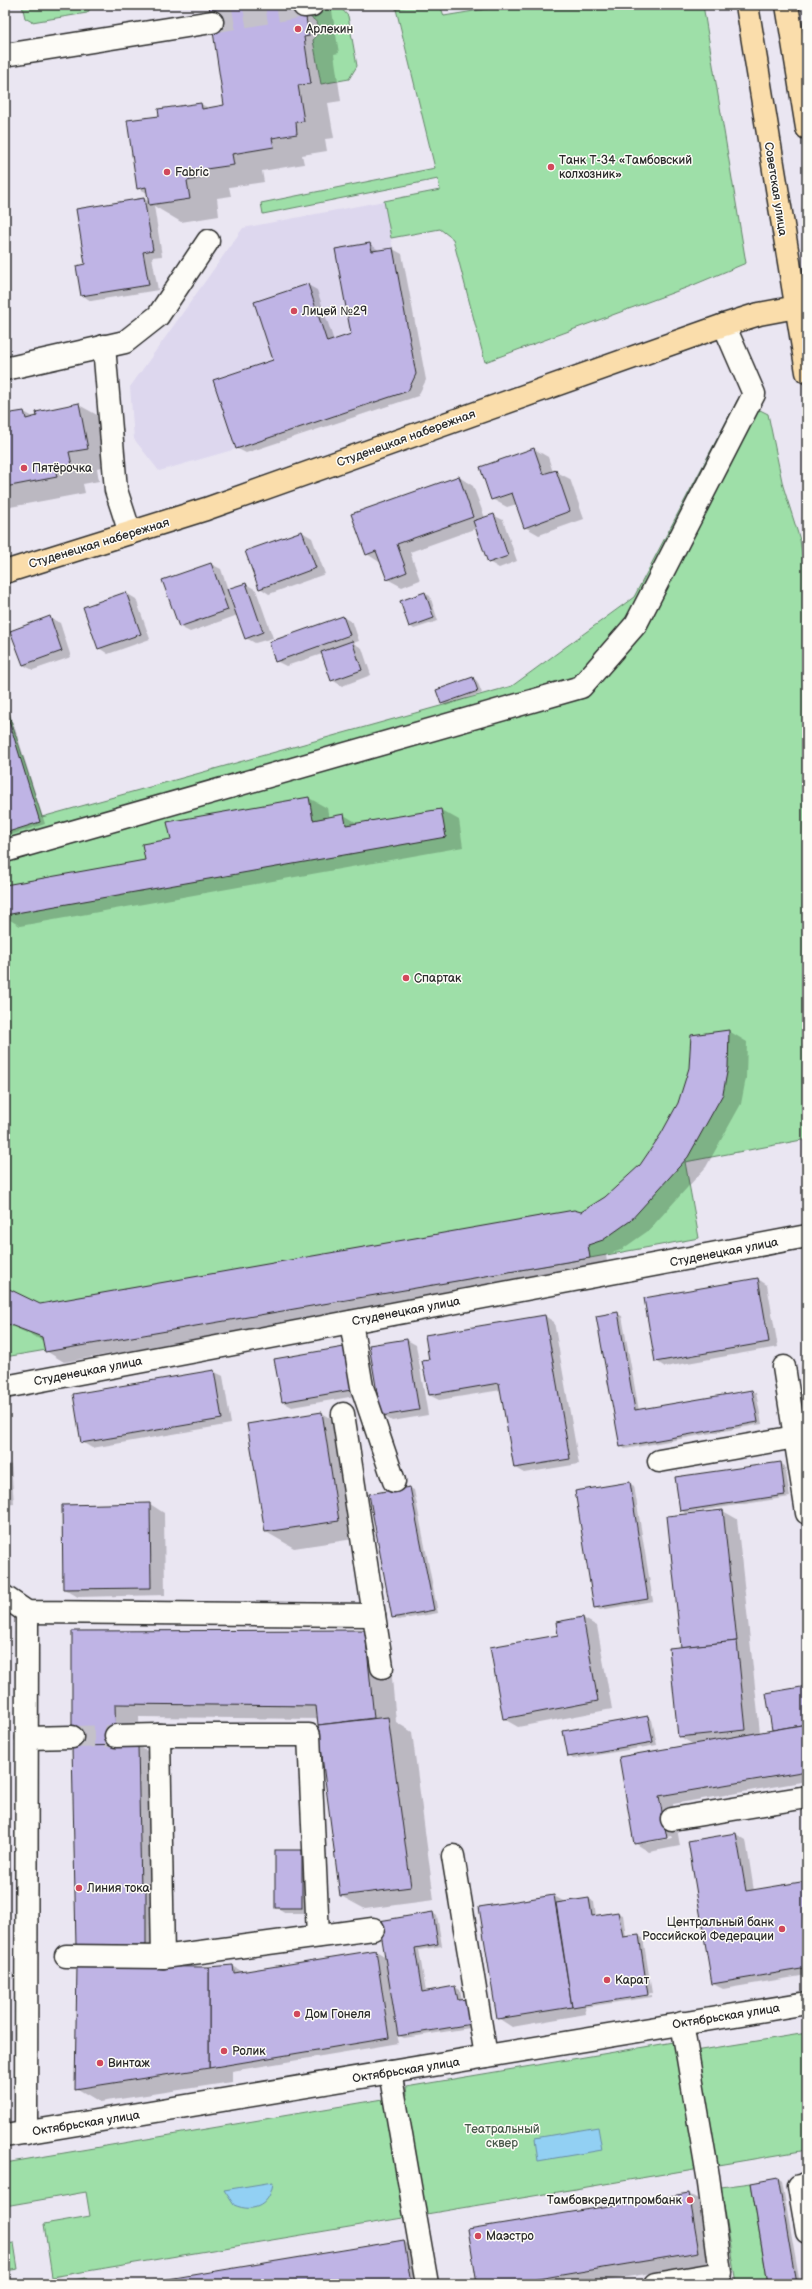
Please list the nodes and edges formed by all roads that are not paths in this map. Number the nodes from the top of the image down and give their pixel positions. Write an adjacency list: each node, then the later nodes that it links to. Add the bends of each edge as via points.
1 (747, 5): 7 (main road, Советская улица)
2 (787, 5): 5 (main road)
3 (212, 22): 4 (street)
4 (5, 55)
5 (807, 128)
6 (208, 241): 9 (street, via 158,316 125,342)
7 (801, 306): 8 (main road, Студенецкая набережная, via 759,314); 11 (main road, Советская улица)
8 (724, 325): 12 (main road, Студенецкая набережная, via 206,510); 14 (street, via 754,394 636,624 581,687)
9 (104, 346): 10 (street); 12 (street, via 116,490)
10 (5, 370)
11 (807, 372)
12 (130, 534): 13 (main road, Студенецкая набережная)
13 (5, 572)
14 (5, 851)
15 (807, 1236): 16 (street, Студенецкая улица)
16 (351, 1322): 18 (street, Студенецкая улица); 23 (street, via 362,1387)
17 (784, 1367): 19 (street)
18 (5, 1387)
19 (799, 1408): 21 (street)
20 (343, 1414): 27 (street)
21 (795, 1437): 22 (street); 24 (street)
22 (659, 1461)
23 (394, 1481)
24 (807, 1513)
25 (5, 1597): 26 (street)
26 (27, 1612): 27 (street); 32 (street)
27 (374, 1615): 28 (street)
28 (382, 1667)
29 (159, 1735): 30 (street); 37 (street, via 309,1735); 39 (street)
30 (116, 1736)
31 (72, 1737): 32 (street)
32 (27, 1738): 44 (street)
33 (807, 1797): 34 (street)
34 (672, 1820)
35 (453, 1856): 42 (street)
36 (373, 1929): 37 (street)
37 (318, 1936): 39 (street)
38 (66, 1956): 39 (street)
39 (163, 1957)
40 (807, 2003): 41 (street, Октябрьская улица)
41 (682, 2023): 42 (street, Октябрьская улица); 48 (street, via 708,2176 721,2273)
42 (486, 2056): 43 (street, Октябрьская улица)
43 (390, 2072): 44 (street, Октябрьская улица); 47 (street)
44 (16, 2134)
45 (799, 2186): 46 (street)
46 (807, 2232)
47 (427, 2284)
48 (656, 2284)

